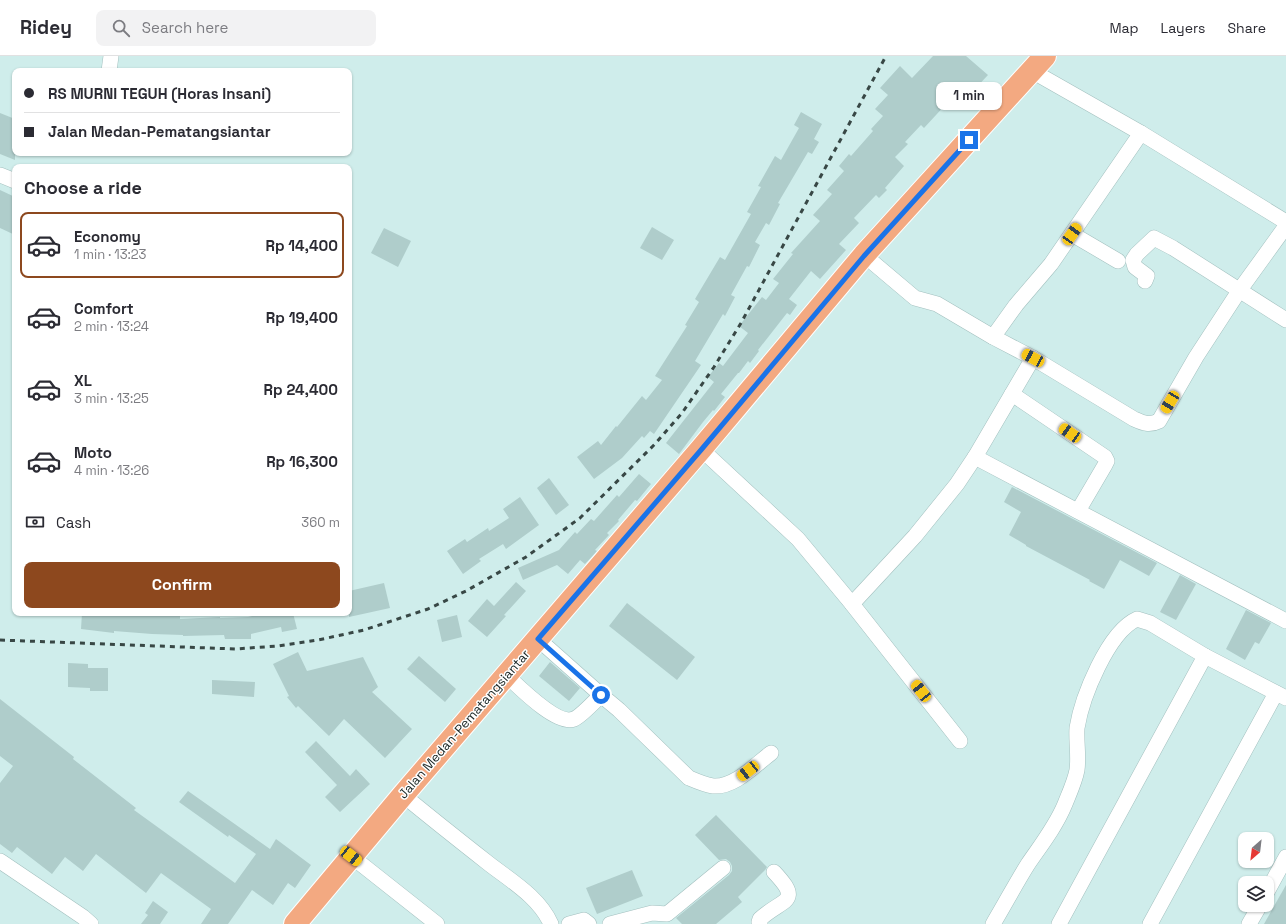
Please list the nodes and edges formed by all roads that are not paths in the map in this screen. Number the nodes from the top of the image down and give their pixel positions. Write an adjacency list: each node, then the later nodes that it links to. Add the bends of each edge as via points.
1 (111, 56): 3 (street)
2 (1039, 64): 4 (street); 10 (highway, Jalan Medan-Pematangsiantar)
3 (109, 68)
4 (1141, 133): 7 (street); 9 (street)
5 (0, 175): 6 (street)
6 (12, 180)
7 (1286, 222)
8 (1286, 226): 13 (street)
9 (1072, 234): 11 (street); 15 (street, via 1052,264 1016,305)
10 (864, 256): 15 (street, via 915,298 938,304); 18 (highway, Jalan Medan-Pematangsiantar)
11 (1118, 261)
12 (1145, 281): 13 (street, via 1147,276 1135,267 1133,260 1154,238)
13 (1239, 291): 14 (street); 16 (street, via 1196,357 1159,421 1151,425 1134,419)
14 (1286, 320)
15 (993, 337): 16 (street)
16 (1033, 358): 17 (street)
17 (1012, 394): 19 (street); 20 (street, via 1105,456 1105,465)
18 (701, 450): 21 (street, via 798,539); 23 (highway, Jalan Medan-Pematangsiantar)
19 (975, 456): 20 (street); 21 (street, via 957,484 915,536)
20 (1078, 511): 22 (street)
21 (852, 604): 28 (street)
22 (1286, 621)
23 (538, 639): 25 (highway, Jalan Medan-Pematangsiantar); 26 (street)
24 (1205, 656): 27 (street); 46 (street, via 1142,619 1129,622 1116,636 1105,652 1081,708 1077,729 1076,771 1064,806); 47 (street)
25 (506, 675): 26 (street, via 544,708 566,720 573,720); 30 (highway, Jalan Medan-Pematangsiantar)
26 (601, 695): 29 (street, via 689,778 701,783 713,786 728,784)
27 (1281, 696): 48 (street)
28 (960, 741)
29 (771, 753)
30 (403, 795): 31 (highway, Jalan Medan-Pematangsiantar); 41 (street, via 528,893 542,908)
31 (351, 856): 39 (highway, Jalan Medan-Pematangsiantar); 40 (street)
32 (1286, 857): 36 (street)
33 (0, 861): 38 (street)
34 (723, 868): 44 (street, via 667,914 652,913)
35 (774, 872): 45 (street, via 785,884 788,897 762,917)
36 (1274, 879)
37 (1256, 912): 49 (street)
38 (91, 924)
39 (295, 924)
40 (437, 924)
41 (551, 924)
42 (568, 924): 43 (street, via 584,920)
43 (588, 924)
44 (610, 924)
45 (760, 924)
46 (993, 924)
47 (1059, 924)
48 (1150, 924)
49 (1249, 924)

